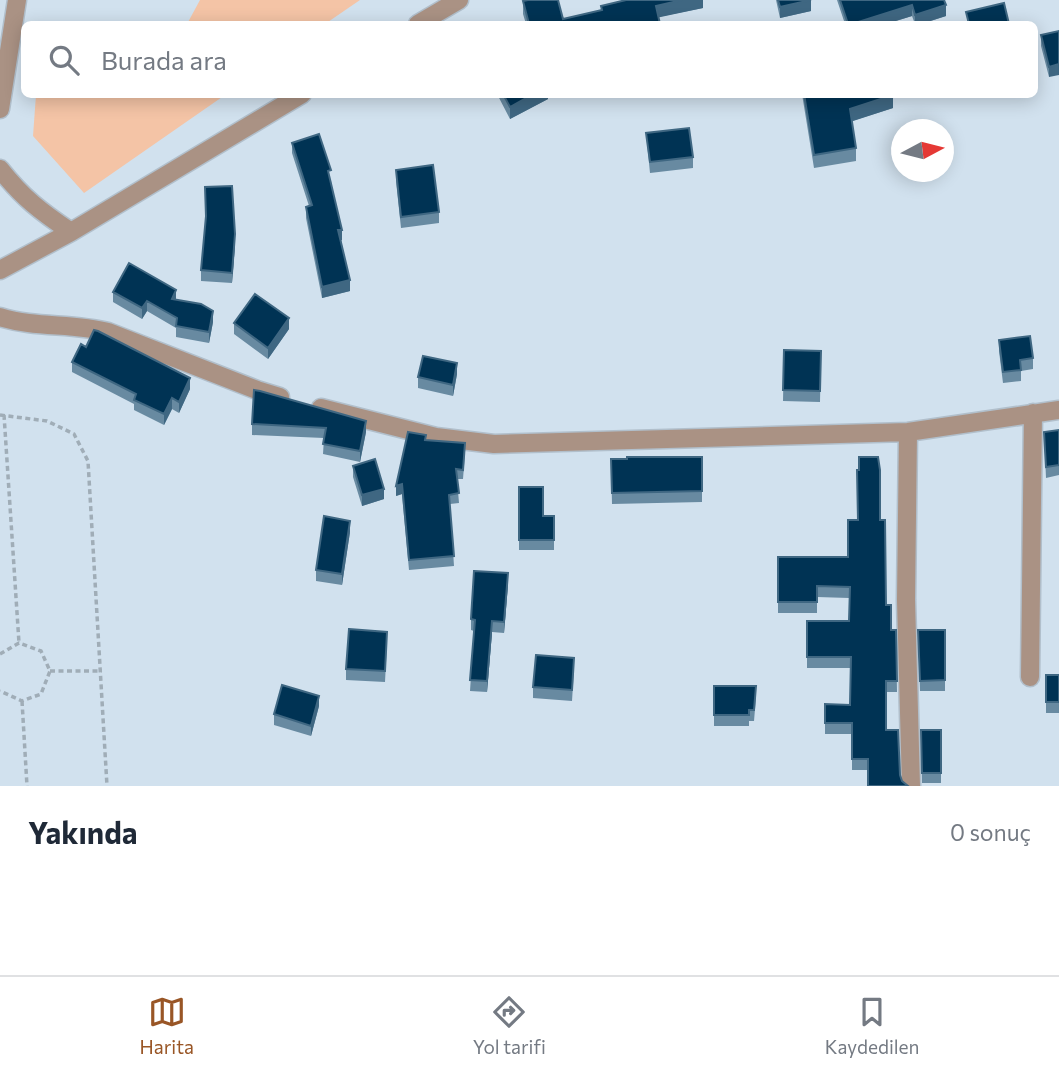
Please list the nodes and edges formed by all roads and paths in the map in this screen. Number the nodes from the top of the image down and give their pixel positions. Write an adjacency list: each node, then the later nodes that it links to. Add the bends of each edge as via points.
1 (17, 0): 5 (street)
2 (459, 0): 3 (street)
3 (423, 21)
4 (295, 98): 7 (street)
5 (0, 109)
6 (0, 169): 7 (street, via 33,206)
7 (71, 232): 8 (street)
8 (0, 270)
9 (0, 317): 13 (street, via 108,332 301,403 423,435 494,444)
10 (1059, 410): 11 (street)
11 (1034, 413): 13 (street); 18 (street)
12 (2, 415): 14 (path); 17 (path, via 47,421 75,435 88,461)
13 (908, 432): 23 (street)
14 (19, 643): 15 (path); 16 (path, via 41,651)
15 (0, 653)
16 (50, 671): 17 (path); 20 (path, via 41,694)
17 (102, 671): 22 (path)
18 (1030, 677)
19 (0, 691): 20 (path)
20 (22, 701): 21 (path)
21 (27, 786)
22 (107, 786)
23 (911, 786)

